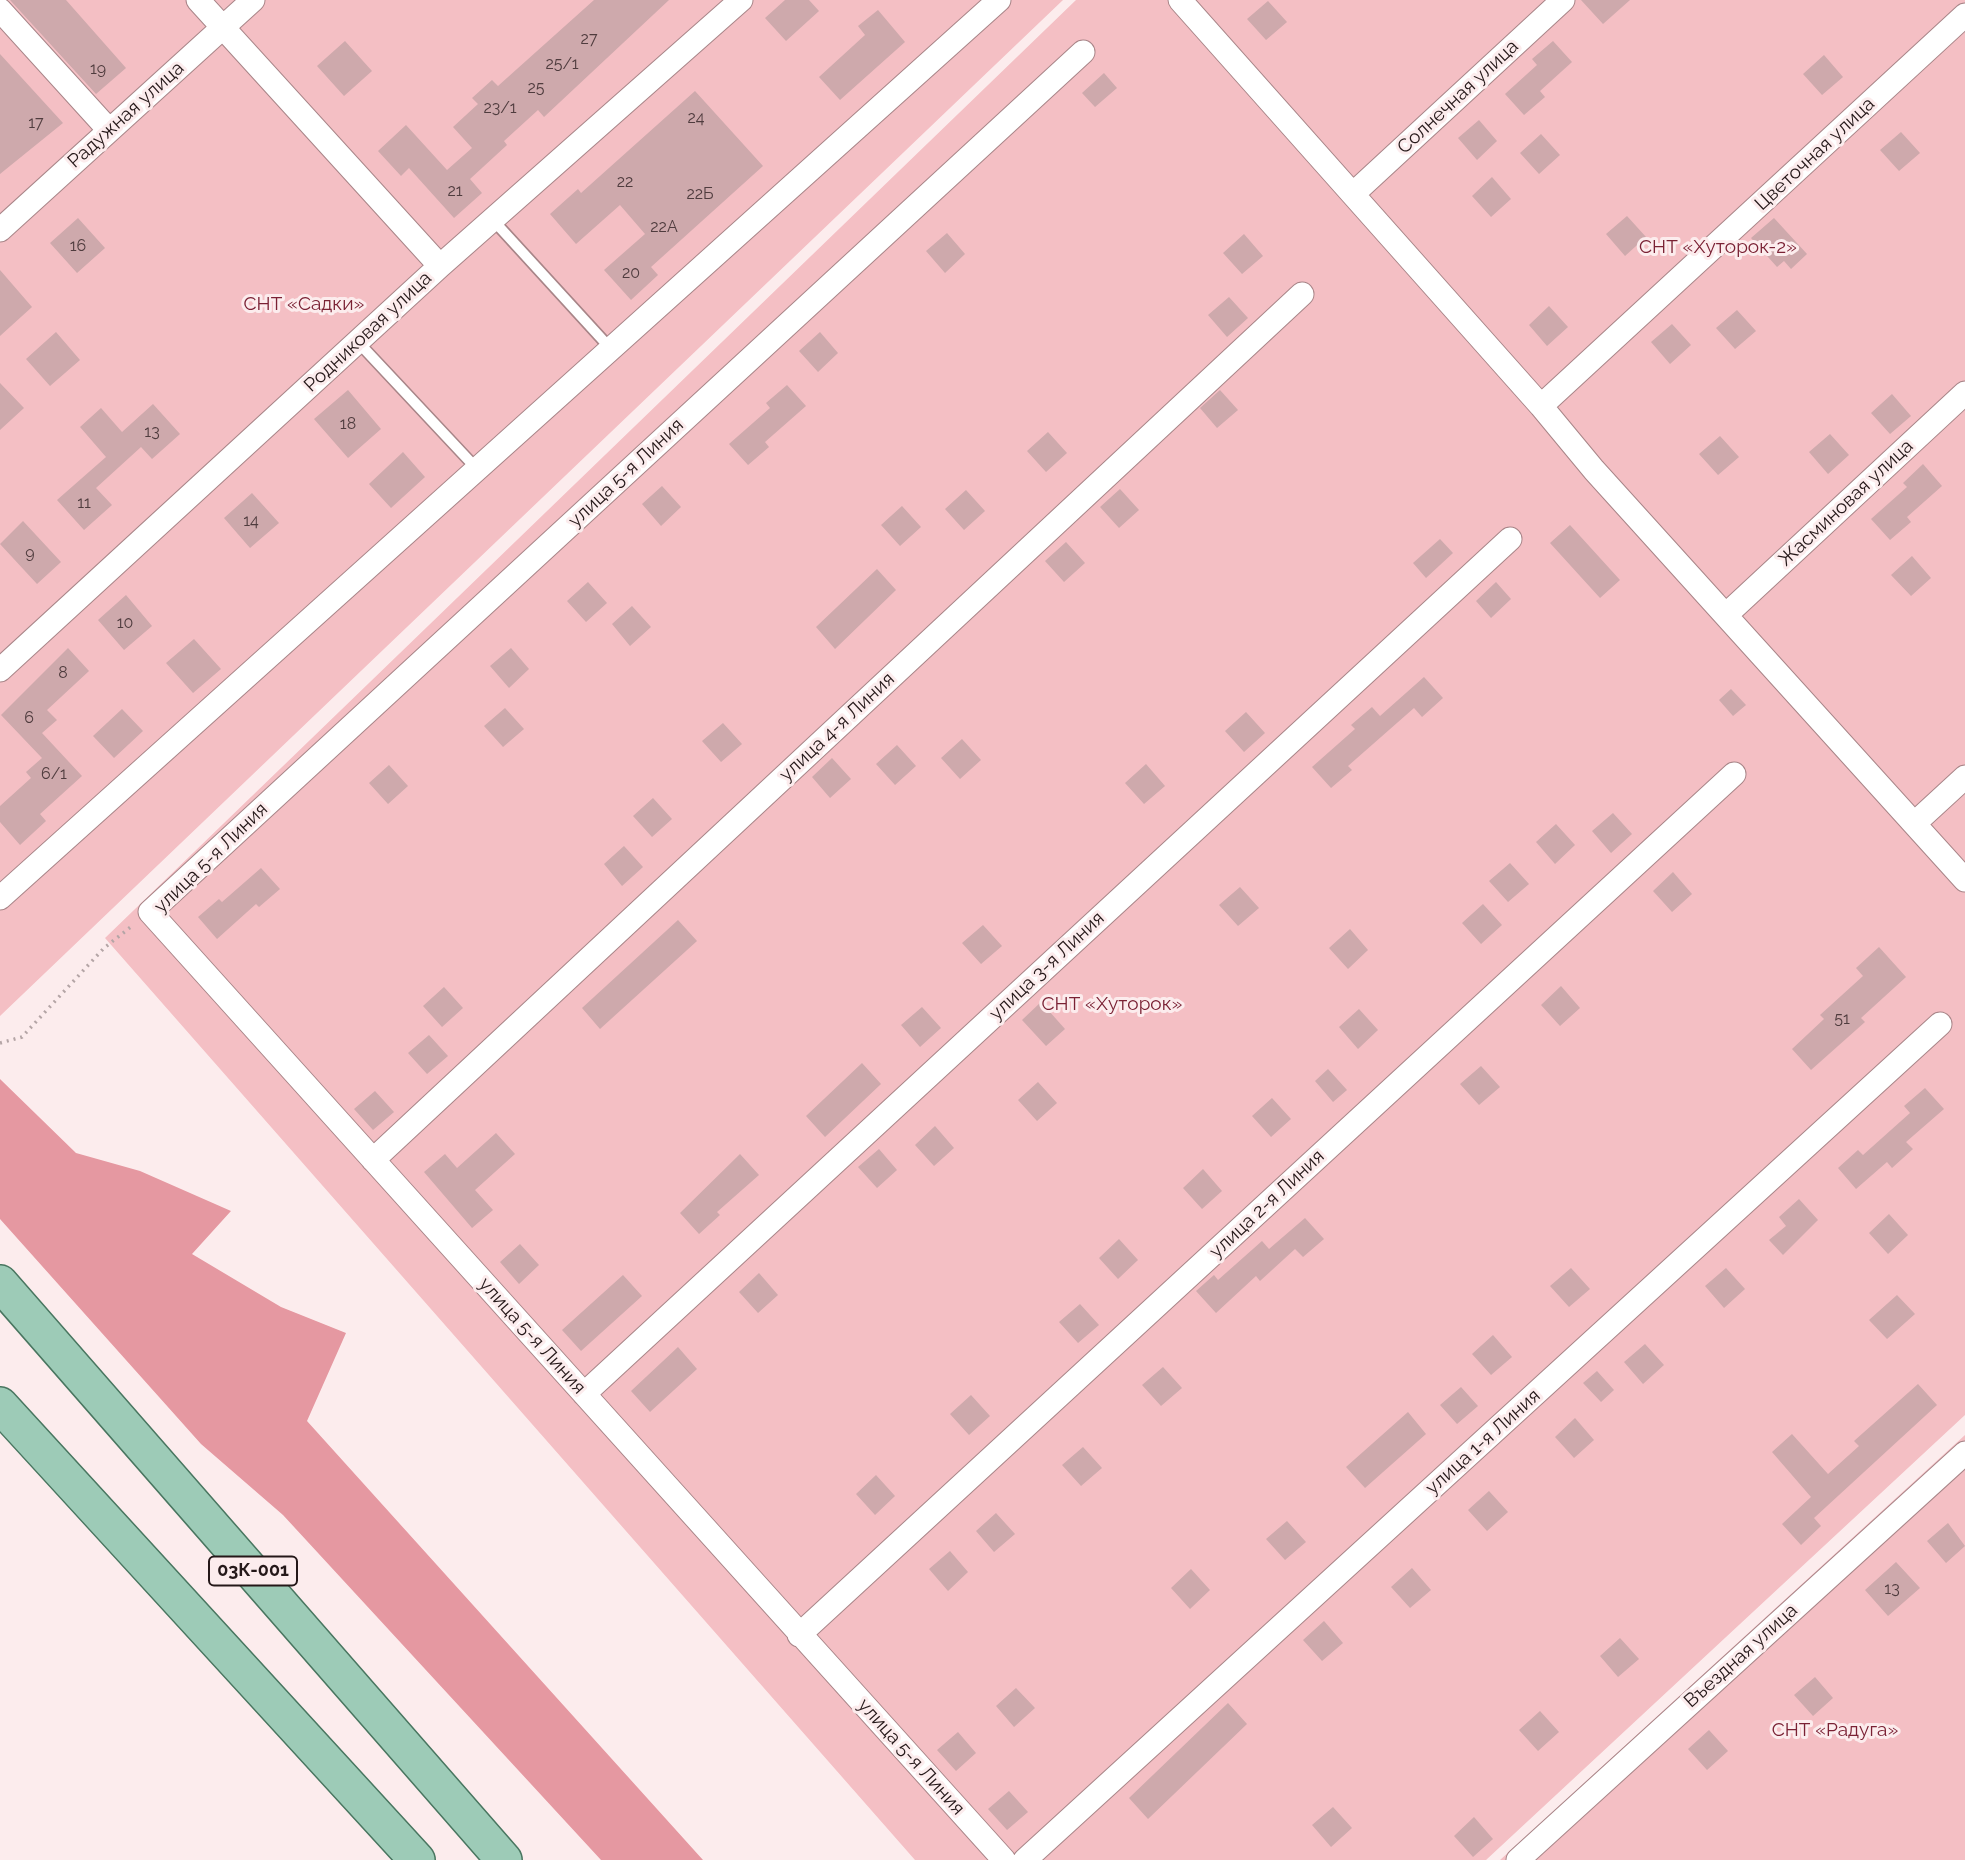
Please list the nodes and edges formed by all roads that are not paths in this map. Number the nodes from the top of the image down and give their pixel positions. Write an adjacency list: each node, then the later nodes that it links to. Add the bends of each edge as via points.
1 (198, 0): 9 (street)
2 (253, 0): 9 (street, Радужная улица)
3 (741, 0): 13 (street, Родниковая улица)
4 (999, 0): 18 (street)
5 (1180, 0): 12 (street)
6 (1563, 0): 12 (street, Солнечная улица)
7 (0, 10): 11 (street)
8 (1965, 15): 20 (street, Цветочная улица)
9 (223, 27): 11 (street, Радужная улица); 15 (street)
10 (1083, 52): 31 (street, улица 5-я Линия, via 150,912)
11 (109, 130): 14 (street, Радужная улица)
12 (1353, 194): 20 (street)
13 (493, 220): 15 (street, Родниковая улица); 18 (lane)
14 (0, 230)
15 (440, 266): 17 (street, Родниковая улица)
16 (1301, 294): 31 (street, улица 4-я Линия)
17 (358, 342): 21 (lane); 24 (street, Родниковая улица)
18 (611, 349): 21 (street)
19 (1965, 393): 23 (street, Жасминовая улица)
20 (1541, 406): 23 (street)
21 (477, 469): 29 (street)
22 (1510, 539): 33 (street, улица 3-я Линия)
23 (1727, 614): 27 (street)
24 (0, 670)
25 (1734, 774): 36 (street, улица 2-я Линия)
26 (1965, 777): 27 (street)
27 (1915, 823): 28 (street)
28 (1965, 880)
29 (0, 898)
30 (1940, 1024): 40 (street, улица 1-я Линия)
31 (373, 1160): 33 (street, улица 5-я Линия)
32 (0, 1283): 38 (main road, 03К-001)
33 (584, 1394): 36 (street, улица 5-я Линия)
34 (0, 1405): 37 (main road)
35 (1965, 1453): 41 (street, Въездная улица)
36 (799, 1635): 39 (street, улица 5-я Линия)
37 (417, 1860)
38 (504, 1860)
39 (1004, 1860)
40 (1026, 1860)
41 (1518, 1860)

